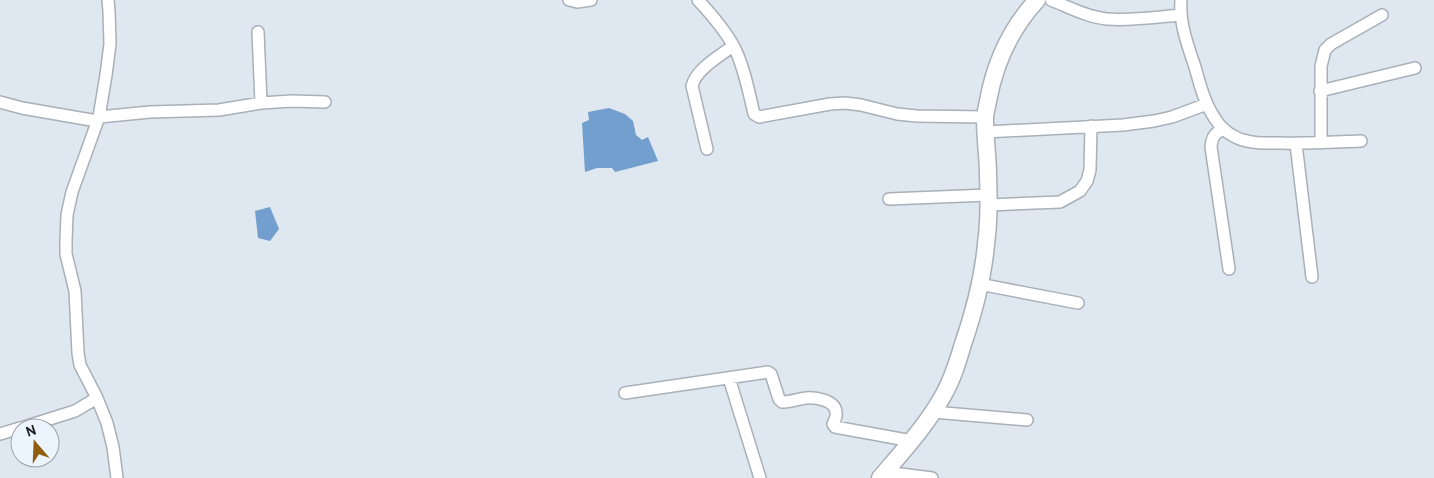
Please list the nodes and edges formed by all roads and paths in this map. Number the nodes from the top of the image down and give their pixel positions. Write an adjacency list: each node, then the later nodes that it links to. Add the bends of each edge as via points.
1 (569, 0): 2 (street)
2 (591, 0)
3 (698, 0): 11 (street)
4 (1037, 0): 19 (street, via 1002,51 991,85)
5 (1051, 0): 8 (street, via 1105,19)
6 (1181, 0): 8 (street)
7 (111, 1): 18 (street, via 110,44)
8 (1181, 15): 17 (street)
9 (1382, 15): 13 (street, via 1325,50)
10 (258, 32): 15 (street)
11 (733, 46): 19 (street, via 754,114 759,117 845,103 897,114); 25 (street, via 694,78 692,86)
12 (1415, 68): 13 (street)
13 (1320, 91): 23 (street)
14 (0, 102): 18 (street)
15 (261, 102): 16 (street); 18 (street, via 220,110 150,112)
16 (325, 102)
17 (1207, 104): 20 (street, via 1154,121); 21 (street)
18 (98, 119): 34 (street, via 72,192 66,240 76,298 80,365)
19 (985, 125): 20 (street); 27 (street)
20 (1091, 126): 27 (street, via 1090,170 1080,191 1060,202)
21 (1224, 129): 24 (street, via 1245,141); 28 (street, via 1216,132 1211,146)
22 (1361, 141): 23 (street)
23 (1321, 142): 24 (street)
24 (1296, 144): 29 (street)
25 (707, 150)
26 (889, 199): 27 (street)
27 (988, 200): 30 (street, via 986,245)
28 (1229, 269)
29 (1312, 277)
30 (979, 284): 31 (street); 35 (street, via 956,366)
31 (1078, 303)
32 (729, 378): 33 (street); 38 (street, via 768,372 782,402 816,398 835,408 833,424 836,427); 41 (street)
33 (626, 393)
34 (97, 398): 36 (street, via 75,412); 40 (street, via 107,423)
35 (933, 412): 37 (street); 38 (street)
36 (54, 418)
37 (1027, 420)
38 (912, 441): 39 (street)
39 (882, 475): 42 (street)
40 (117, 478)
41 (760, 478)
42 (932, 478)

